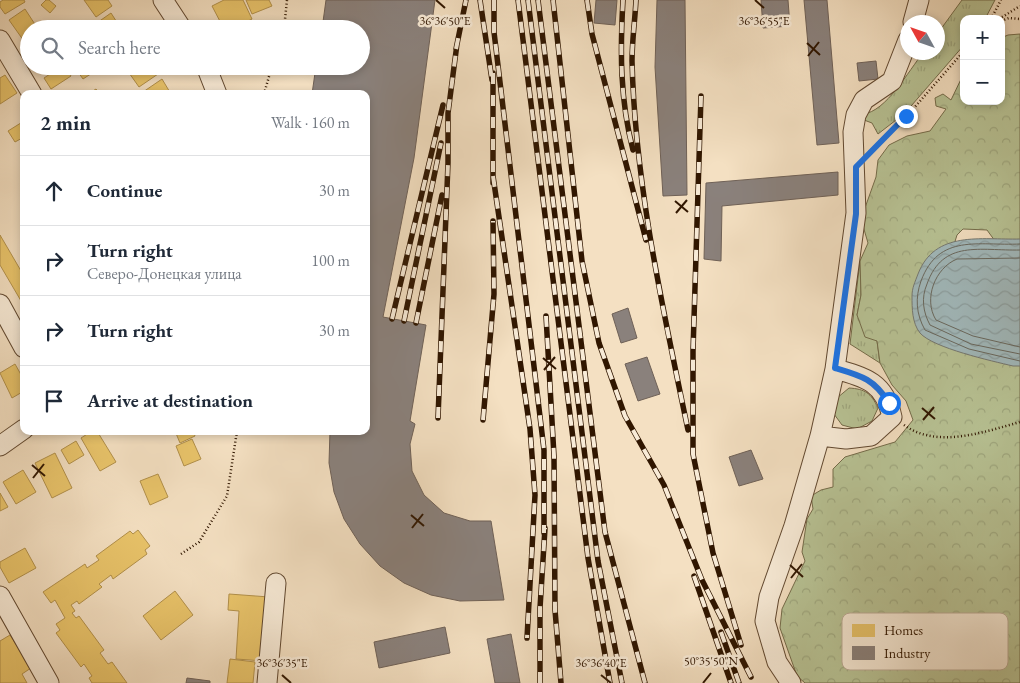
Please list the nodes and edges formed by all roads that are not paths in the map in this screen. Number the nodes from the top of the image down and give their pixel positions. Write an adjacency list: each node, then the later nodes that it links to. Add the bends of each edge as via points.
1 (163, 0): 4 (street)
2 (919, 0): 3 (street)
3 (915, 15)
4 (176, 20)
5 (0, 40): 7 (street)
6 (900, 60): 13 (street, via 892,80 864,100 856,114 853,132 856,214)
7 (7, 67): 9 (street)
8 (210, 75): 10 (street)
9 (28, 90)
10 (216, 90)
11 (0, 304): 12 (street)
12 (20, 341)
13 (835, 368): 15 (street); 15 (street, via 862,376 878,387 889,403 892,417 871,436 846,439)
14 (20, 432): 16 (street)
15 (820, 436): 21 (street, via 794,526 769,596 765,621 777,662)
16 (0, 446)
17 (276, 583): 20 (street)
18 (0, 596): 19 (street)
19 (49, 683)
20 (267, 683)
21 (791, 683)

